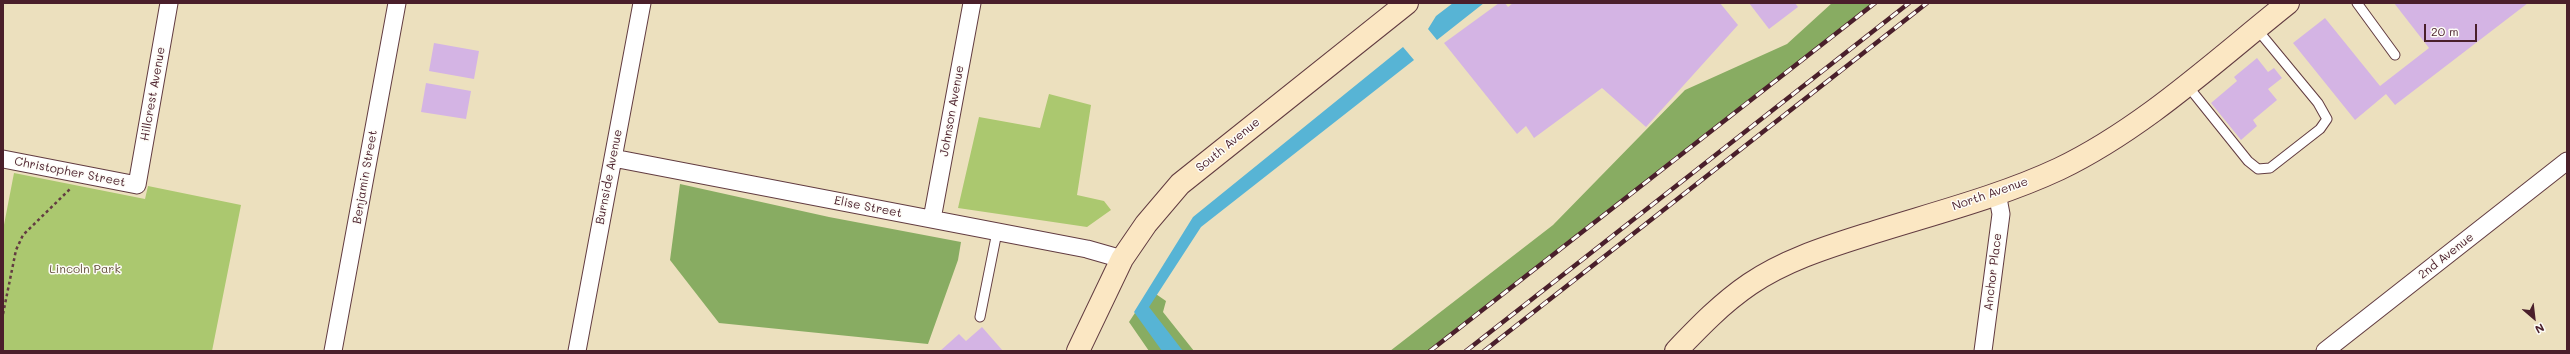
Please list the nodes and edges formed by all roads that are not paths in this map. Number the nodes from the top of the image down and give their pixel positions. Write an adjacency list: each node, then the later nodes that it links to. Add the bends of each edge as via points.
1 (169, 3): 14 (street, Hillcrest Avenue)
2 (397, 3): 21 (street, Benjamin Street)
3 (642, 3): 11 (street, Burnside Avenue)
4 (972, 3): 16 (street, Johnson Avenue)
5 (1407, 3): 18 (main road, South Avenue, via 1180,184 1146,224)
6 (2288, 3): 8 (main road, North Avenue)
7 (2357, 3): 9 (lane)
8 (2256, 28): 10 (main road, North Avenue); 10 (lane, via 2318,103 2326,118 2320,129 2270,168 2258,169 2248,161)
9 (2395, 55)
10 (2187, 84): 15 (main road, North Avenue, via 2102,147 2058,170)
11 (613, 158): 16 (street, Elise Street); 22 (street, Burnside Avenue)
12 (3, 159): 14 (street, Christopher Street)
13 (2567, 160): 25 (street, 2nd Avenue)
14 (137, 185)
15 (1997, 193): 23 (main road, North Avenue, via 1827,247 1786,264 1751,284 1713,313); 24 (street, Anchor Place, via 2001,214)
16 (932, 220): 17 (street, Elise Street)
17 (997, 232): 18 (street, Elise Street, via 1087,249); 19 (lane)
18 (1122, 259): 20 (main road, South Avenue)
19 (980, 317)
20 (1081, 350)
21 (333, 351)
22 (577, 351)
23 (1676, 351)
24 (1983, 351)
25 (2325, 351)

